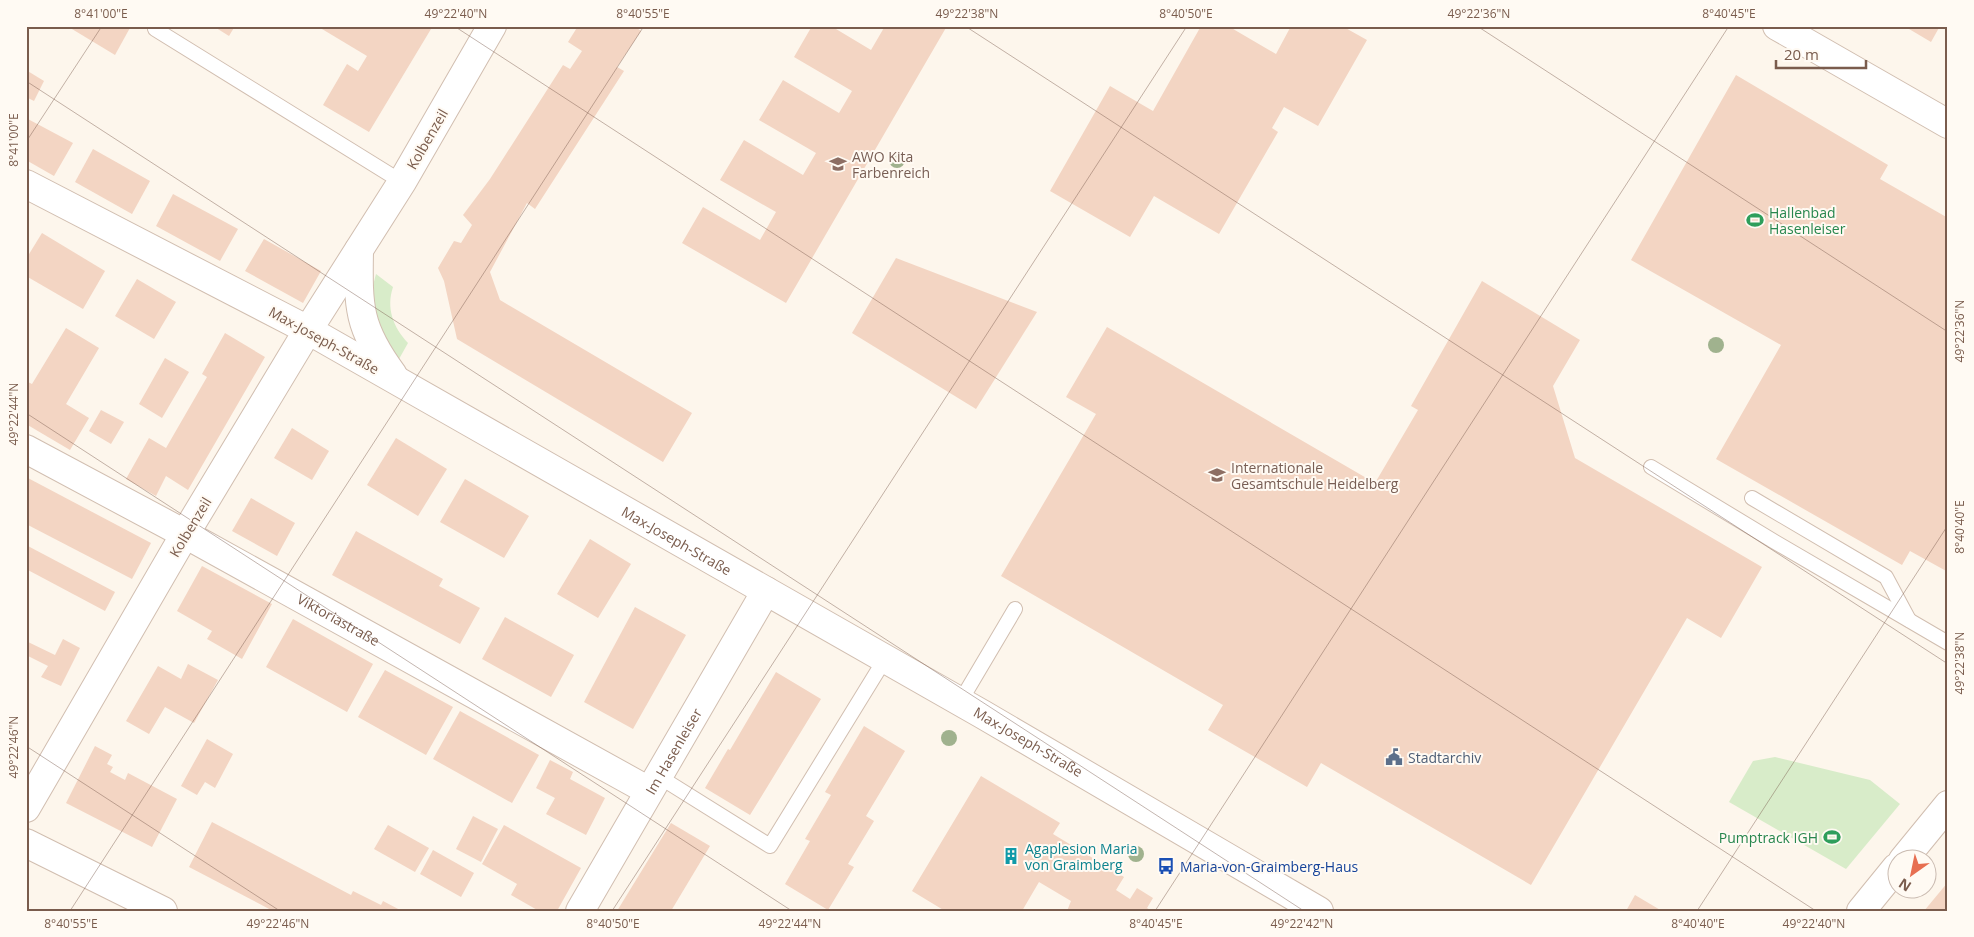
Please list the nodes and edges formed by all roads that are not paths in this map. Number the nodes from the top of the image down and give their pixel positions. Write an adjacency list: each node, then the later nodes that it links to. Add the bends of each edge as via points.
1 (492, 26): 5 (street, Kolbenzeil)
2 (1777, 26): 4 (street)
3 (155, 29): 5 (lane)
4 (1948, 124)
5 (402, 182): 7 (street, Kolbenzeil)
6 (26, 184): 8 (street, Max-Joseph-Straße)
7 (359, 250): 8 (street, Kolbenzeil); 9 (street, via 360,308 365,330)
8 (308, 330): 9 (street, Max-Joseph-Straße); 13 (street, Kolbenzeil)
9 (396, 380): 14 (street, Max-Joseph-Straße)
10 (26, 450): 13 (street, Viktoriastraße)
11 (1651, 467): 16 (lane)
12 (1752, 498): 16 (lane, via 1886,577)
13 (185, 534): 20 (street, Viktoriastraße); 22 (street, Kolbenzeil)
14 (766, 591): 18 (street, Max-Joseph-Straße); 20 (street, Im Hasenleiser)
15 (1015, 609): 19 (lane)
16 (1909, 620): 17 (lane)
17 (1948, 643)
18 (885, 659): 19 (street, Max-Joseph-Straße); 20 (lane, via 770,846)
19 (960, 702): 28 (street, Max-Joseph-Straße)
20 (654, 783): 27 (street, Im Hasenleiser)
21 (1948, 805): 24 (street)
22 (26, 808)
23 (26, 843): 26 (street)
24 (1911, 850)
25 (1886, 880): 29 (street)
26 (163, 911)
27 (580, 911)
28 (1319, 911)
29 (1861, 911)

